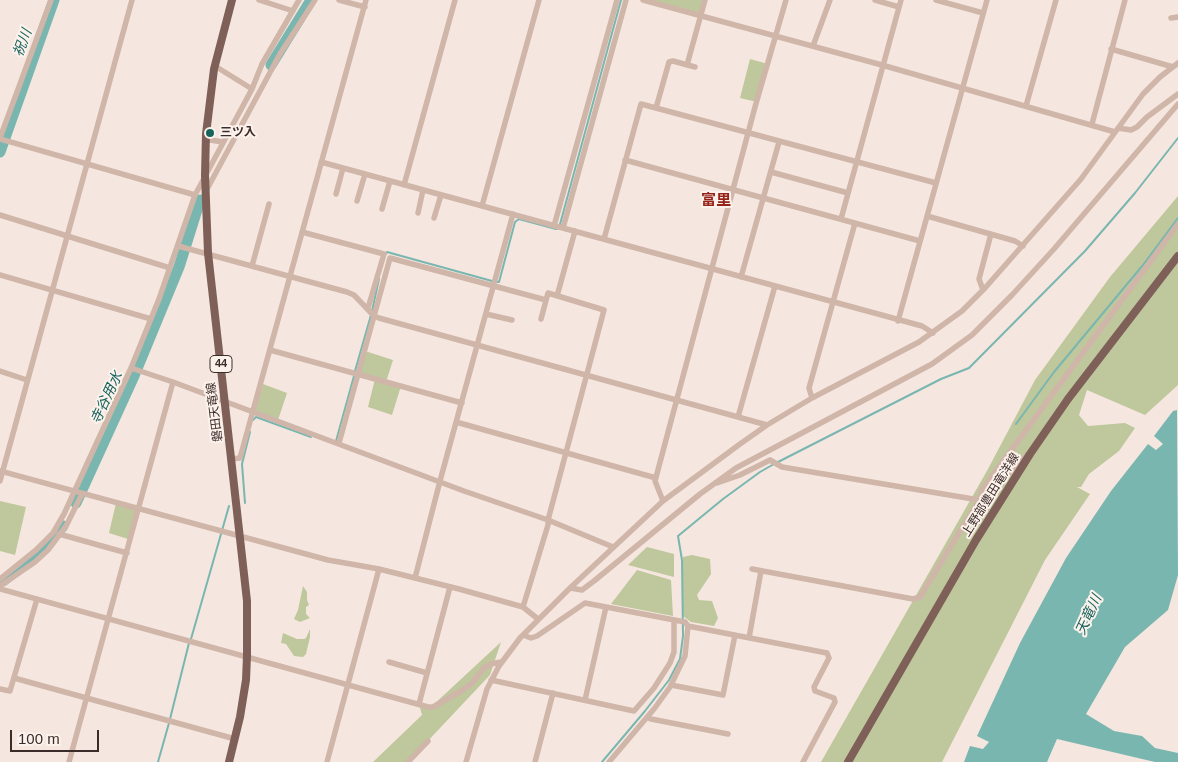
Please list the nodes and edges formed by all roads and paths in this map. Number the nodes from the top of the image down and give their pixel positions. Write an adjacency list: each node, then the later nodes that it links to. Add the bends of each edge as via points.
1 (51, 0): 47 (street)
2 (132, 0): 53 (street)
3 (232, 0): 35 (main road, 磐田天竜線 / 44)
4 (259, 0): 24 (street)
5 (299, 0): 24 (street)
6 (315, 0): 63 (street, via 280,54)
7 (339, 0): 22 (street)
8 (455, 0): 60 (street)
9 (539, 0): 71 (street)
10 (617, 0): 81 (street)
11 (626, 0): 82 (street)
12 (643, 0): 26 (street)
13 (705, 0): 26 (street)
14 (786, 0): 29 (street)
15 (830, 0): 30 (street)
16 (875, 0): 23 (street)
17 (901, 0): 23 (street)
18 (936, 0): 25 (street)
19 (986, 0): 25 (street)
20 (1056, 0): 41 (street)
21 (1125, 0): 31 (street)
22 (365, 3): 51 (street)
23 (899, 7): 33 (street)
24 (293, 11): 37 (street, via 262,64)
25 (983, 12): 38 (street)
26 (700, 16): 29 (street); 32 (street)
27 (1178, 17): 28 (street)
28 (1171, 18)
29 (776, 36): 30 (street); 46 (street)
30 (813, 46): 33 (street)
31 (1111, 49): 34 (street); 43 (street)
32 (687, 65): 36 (street); 42 (street, via 669,62)
33 (882, 65): 38 (street); 52 (street)
34 (1175, 65): 44 (street, via 1143,94)
35 (215, 66): 37 (street); 45 (main road, 磐田天竜線 / 44)
36 (695, 67)
37 (252, 89): 48 (street)
38 (962, 89): 41 (street); 59 (street)
39 (1178, 94): 44 (street, via 1137,127)
40 (1178, 104): 138 (street, via 1048,256 972,335 932,364 782,442)
41 (1026, 106): 43 (street)
42 (656, 108): 46 (street); 50 (street, via 641,104)
43 (1092, 124): 44 (street)
44 (1117, 130): 90 (street, via 1081,179)
45 (206, 134): 48 (street, via 210,140); 57 (main road, 磐田天竜線 / 44)
46 (749, 134): 49 (street); 61 (street)
47 (0, 138): 53 (street)
48 (223, 142): 57 (street)
49 (779, 142): 52 (street); 55 (street)
50 (625, 160): 61 (street); 87 (street)
51 (321, 162): 54 (street); 84 (street)
52 (856, 162): 59 (street); 64 (street)
53 (87, 165): 67 (street); 86 (street)
54 (343, 168): 56 (street); 65 (street)
55 (771, 172): 64 (street); 68 (street)
56 (365, 174): 58 (street); 69 (street)
57 (205, 175): 63 (main road, 磐田天竜線 / 44); 67 (street)
58 (390, 181): 60 (street); 72 (street)
59 (936, 184): 76 (street)
60 (404, 185): 62 (street)
61 (734, 189): 68 (street); 95 (street)
62 (424, 190): 66 (street); 73 (street)
63 (206, 191): 91 (main road, 磐田天竜線 / 44)
64 (848, 193): 78 (street)
65 (336, 194)
66 (440, 194): 71 (street); 77 (street)
67 (196, 195): 89 (street)
68 (764, 198): 78 (street); 98 (street)
69 (358, 201)
70 (269, 204): 93 (street)
71 (482, 206): 74 (street)
72 (382, 209)
73 (418, 213)
74 (513, 214): 81 (street); 99 (street)
75 (0, 215): 86 (street)
76 (927, 216): 85 (street); 88 (street)
77 (434, 218)
78 (841, 219): 79 (street)
79 (855, 223): 88 (street); 105 (street)
80 (1178, 224): 141 (street, via 980,491)
81 (554, 226): 82 (street)
82 (563, 228): 83 (street)
83 (575, 231): 87 (street); 103 (street)
84 (302, 232): 97 (street); 106 (street, via 384,254)
85 (991, 234): 90 (street); 102 (street, via 979,279)
86 (68, 235): 94 (street); 101 (street)
87 (604, 239): 95 (street)
88 (920, 241): 112 (street)
89 (178, 246): 91 (street); 94 (street)
90 (1023, 246): 102 (street)
91 (208, 253): 93 (street); 124 (main road, 磐田天竜線 / 44)
92 (1178, 256): 132 (main road, 上野部豊田竜洋線)
93 (252, 266): 97 (street)
94 (170, 268): 110 (street)
95 (712, 269): 98 (street); 123 (street)
96 (0, 275): 101 (street)
97 (290, 276): 106 (street, via 347,292); 115 (street)
98 (741, 277): 100 (street)
99 (494, 286): 104 (street); 107 (street); 108 (street, via 390,258)
100 (775, 286): 105 (street); 127 (street)
101 (52, 290): 110 (street); 120 (street)
102 (983, 290): 113 (street)
103 (557, 296): 104 (street, via 548,294); 119 (street, via 604,310)
104 (546, 300): 109 (street)
105 (833, 302): 112 (street); 122 (street, via 809,388)
106 (368, 308): 108 (street)
107 (486, 314): 111 (street); 114 (street)
108 (374, 316): 114 (street); 118 (street)
109 (541, 319)
110 (151, 320): 116 (street)
111 (512, 320)
112 (898, 320): 113 (street, via 922,326)
113 (933, 333): 122 (street)
114 (478, 346): 119 (street); 125 (street)
115 (270, 350): 118 (street); 126 (street)
116 (131, 368): 121 (street); 139 (street)
117 (0, 371): 120 (street)
118 (358, 374): 125 (street); 130 (street)
119 (586, 376): 123 (street); 131 (street)
120 (27, 380): 134 (street)
121 (173, 382): 124 (street); 143 (street)
122 (812, 398): 129 (street)
123 (676, 400): 127 (street); 135 (street)
124 (225, 402): 126 (street); 133 (main road, 磐田天竜線 / 44)
125 (462, 403): 128 (street)
126 (252, 412): 130 (street); 133 (street, via 240,458)
127 (738, 417): 129 (street)
128 (456, 422): 131 (street); 137 (street)
129 (766, 426): 142 (street)
130 (340, 443): 137 (street)
131 (566, 452): 135 (street); 144 (street)
132 (1030, 454): 141 (street, via 987,497); 194 (main road, 上野部豊田竜洋線, via 976,540)
133 (232, 459): 147 (main road, 磐田天竜線 / 44)
134 (1, 472): 136 (street); 139 (street)
135 (656, 478): 142 (street)
136 (0, 481)
137 (440, 481): 144 (street); 153 (street)
138 (714, 483): 141 (street, via 770,460 782,467); 157 (street, via 582,590)
139 (74, 492): 140 (street); 145 (street)
140 (82, 494): 143 (street); 146 (street)
141 (979, 500): 152 (street, via 920,596 913,599)
142 (663, 501): 148 (street)
143 (139, 510): 147 (street); 149 (street)
144 (548, 520): 148 (street); 159 (street)
145 (53, 532): 146 (street); 154 (street)
146 (60, 535): 149 (street); 156 (street, via 35,562)
147 (240, 536): 150 (street, via 328,560); 168 (main road, 磐田天竜線 / 44, via 247,601)
148 (613, 547): 157 (street)
149 (127, 554): 161 (street)
150 (379, 569): 153 (street); 174 (street)
151 (752, 569): 152 (street)
152 (761, 571): 167 (street)
153 (415, 578): 155 (street)
154 (0, 579)
155 (450, 587): 159 (street); 171 (street)
156 (0, 588): 158 (street)
157 (570, 588): 162 (street)
158 (37, 599): 161 (street); 172 (street)
159 (523, 607): 162 (street)
160 (606, 607): 163 (street); 165 (street, via 585,603 537,636); 179 (street)
161 (108, 618): 168 (street); 178 (street)
162 (538, 619): 165 (street)
163 (674, 620): 164 (street); 179 (street, via 674,652 670,663 634,710)
164 (688, 626): 166 (street); 175 (street, via 685,656)
165 (523, 635): 170 (street)
166 (735, 635): 167 (street); 175 (street, via 723,695)
167 (749, 638): 193 (street, via 827,653 829,658 814,687 815,691 834,698 835,702)
168 (247, 656): 174 (street); 183 (main road, 磐田天竜線 / 44)
169 (388, 662): 171 (street)
170 (501, 662): 173 (street); 180 (street, via 484,668 472,683 433,707)
171 (428, 674): 180 (street)
172 (14, 678): 176 (street, via 10,691); 178 (street)
173 (491, 680): 177 (street); 190 (street)
174 (348, 684): 180 (street); 188 (street)
175 (671, 685): 181 (street)
176 (0, 689)
177 (553, 694): 179 (street); 191 (street)
178 (86, 699): 183 (street); 185 (street)
179 (585, 700)
180 (419, 704)
181 (648, 717): 182 (street); 192 (street)
182 (728, 734)
183 (235, 739): 187 (main road, 磐田天竜線 / 44)
184 (428, 741): 189 (street)
185 (70, 761): 186 (street)
186 (77, 762)
187 (229, 762)
188 (327, 762)
189 (408, 762)
190 (466, 762)
191 (535, 762)
192 (609, 762)
193 (804, 762)
194 (848, 762)

